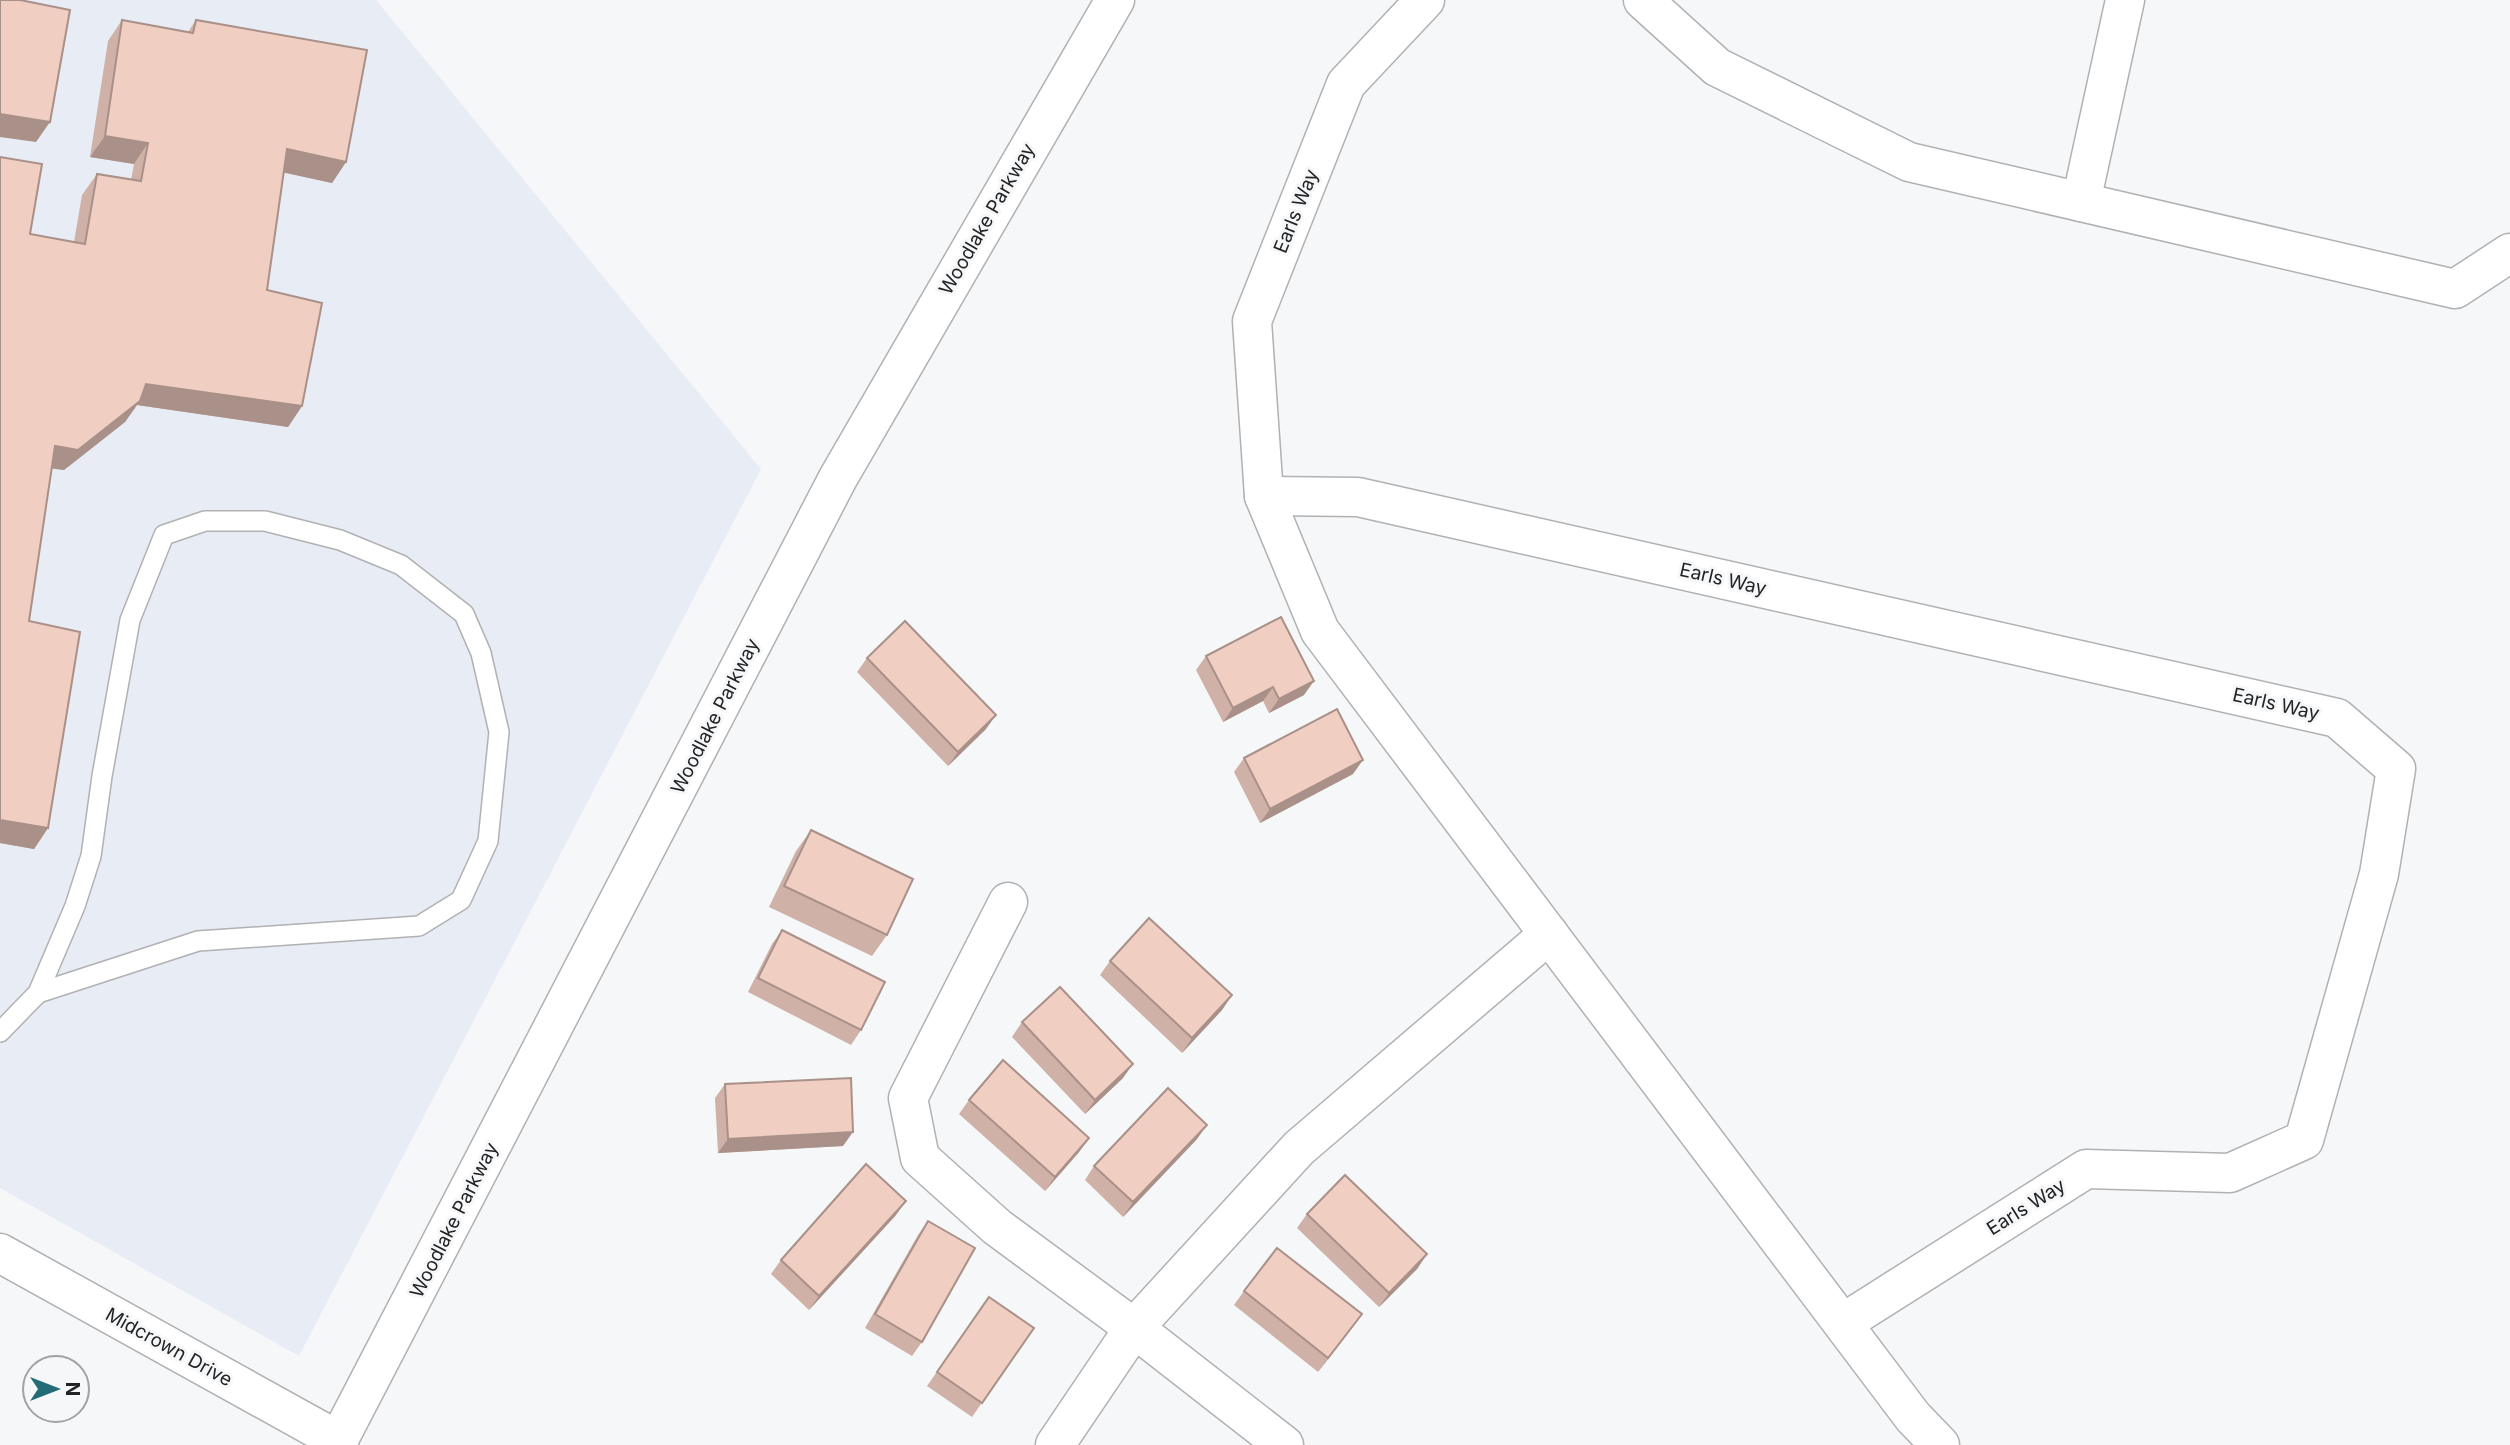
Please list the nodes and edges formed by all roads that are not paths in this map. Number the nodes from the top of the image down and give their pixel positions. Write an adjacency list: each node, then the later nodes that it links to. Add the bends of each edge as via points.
1 (1115, 0): 15 (street, Woodlake Parkway, via 838,478)
2 (1425, 0): 7 (street, Earls Way, via 1346,84 1252,321)
3 (1643, 0): 5 (street, via 1717,67 1909,162)
4 (2125, 0): 5 (street)
5 (2081, 202): 6 (street, via 2455,289)
6 (2510, 253)
7 (1264, 495): 9 (street, Earls Way, via 1320,631); 13 (street, Earls Way, via 1358,497 2337,718 2396,769 2379,874 2304,1140 2230,1173 2086,1169)
8 (1008, 902): 14 (street, via 908,1098 920,1158 997,1227)
9 (1549, 934): 13 (street, Earls Way); 14 (street, via 1299,1148)
10 (38, 993): 10 (lane, via 198,941 419,926 461,900 488,841 499,732 481,653 464,614 401,565 340,540 265,521 205,521 164,535 130,620 91,856); 11 (lane)
11 (0, 1032)
12 (0, 1253): 15 (street, Midcrown Drive)
13 (1843, 1323): 18 (street, Earls Way, via 1913,1417)
14 (1134, 1328): 16 (street); 17 (street)
15 (338, 1443)
16 (1055, 1445)
17 (1284, 1445)
18 (1940, 1445)

